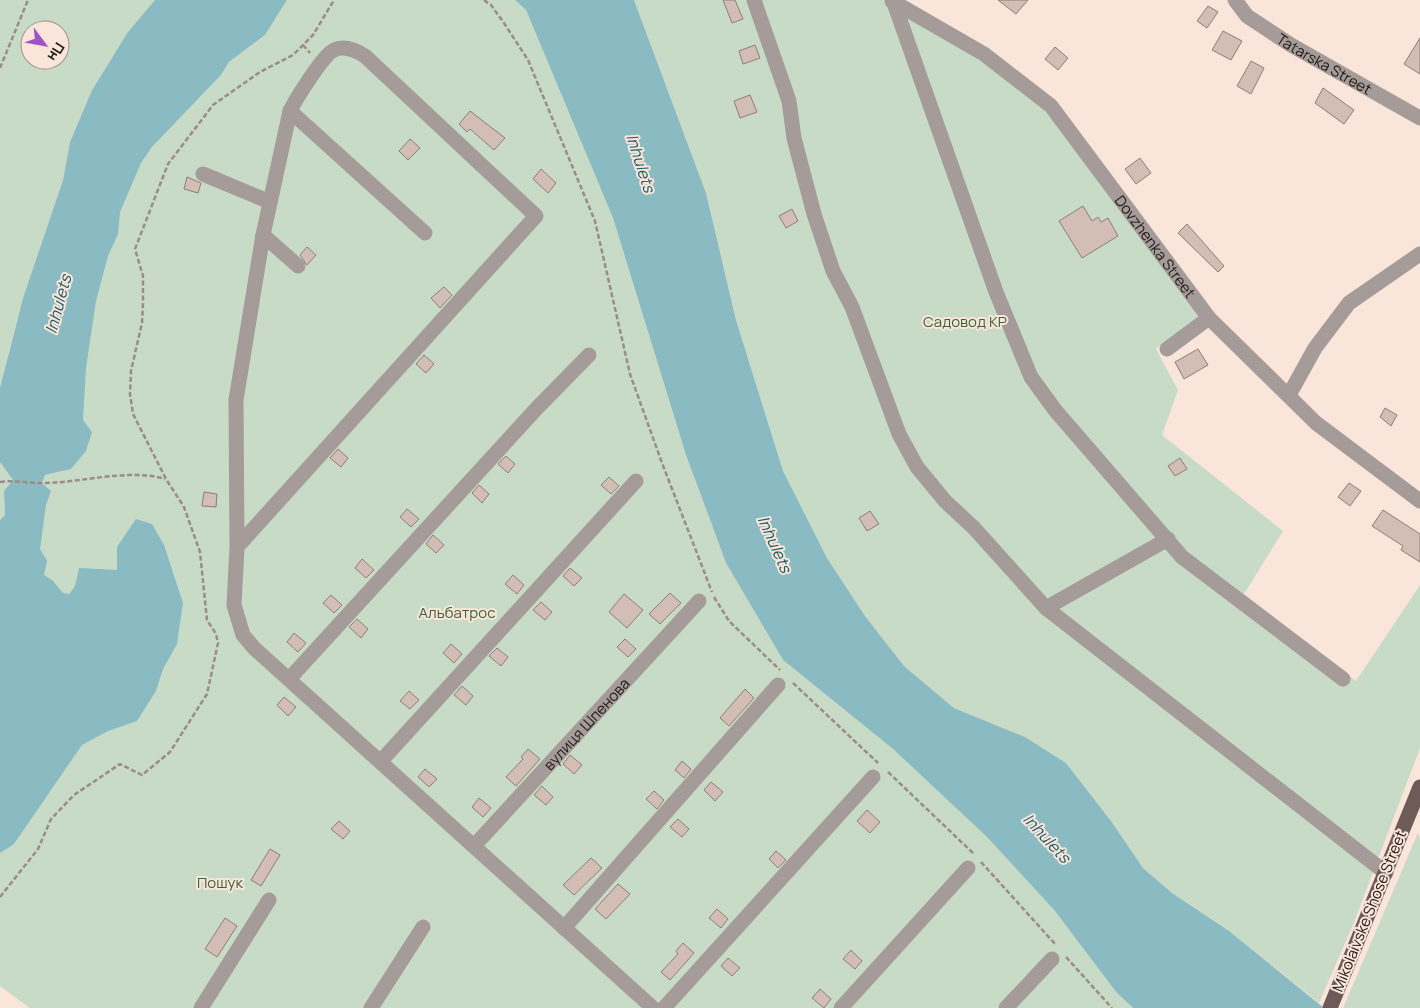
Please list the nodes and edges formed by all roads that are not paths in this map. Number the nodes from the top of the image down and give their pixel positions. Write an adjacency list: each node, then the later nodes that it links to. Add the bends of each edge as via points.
1 (754, 0): 21 (street, via 789,101 794,138 833,271 852,307 899,434 917,467 945,501 974,528)
2 (1235, 0): 5 (street, Tatarska Street, via 1247,16 1291,45)
3 (892, 1): 12 (street, Dovzhenka Street, via 984,54 1051,106); 18 (street, via 996,292 1031,377 1055,410)
4 (290, 111): 7 (street); 8 (street); 19 (street, via 297,97 334,50 347,48 358,51 536,216)
5 (1420, 118)
6 (203, 174): 7 (street)
7 (270, 202): 9 (street)
8 (425, 233)
9 (263, 235): 11 (street); 19 (street, via 236,400)
10 (1419, 257): 15 (street, via 1349,303 1315,348)
11 (298, 266)
12 (1209, 318): 13 (street); 15 (street, Dovzhenka Street)
13 (1167, 349)
14 (589, 355): 22 (street)
15 (1289, 395): 17 (street, Dovzhenka Street, via 1316,423)
16 (636, 481): 25 (street)
17 (1420, 501)
18 (1168, 538): 21 (street); 24 (street, via 1182,557)
19 (237, 547): 22 (street, via 234,605 238,624 254,648)
20 (699, 601): 28 (street, вулиця Шпенова)
21 (1046, 608): 30 (street)
22 (290, 678): 25 (street)
23 (783, 679): 33 (street)
24 (1344, 679)
25 (381, 761): 28 (street)
26 (873, 777): 38 (street)
27 (1420, 787): 30 (main road, Mikolaivske Shose Street)
28 (474, 846): 33 (street)
29 (968, 868): 39 (street)
30 (1386, 873): 41 (main road, Mikolaivske Shose Street)
31 (269, 900): 35 (street)
32 (423, 927): 36 (street)
33 (564, 928): 37 (street)
34 (1052, 959): 40 (street)
35 (201, 1008)
36 (372, 1008)
37 (652, 1008)
38 (664, 1008)
39 (841, 1008)
40 (1006, 1008)
41 (1330, 1008)

